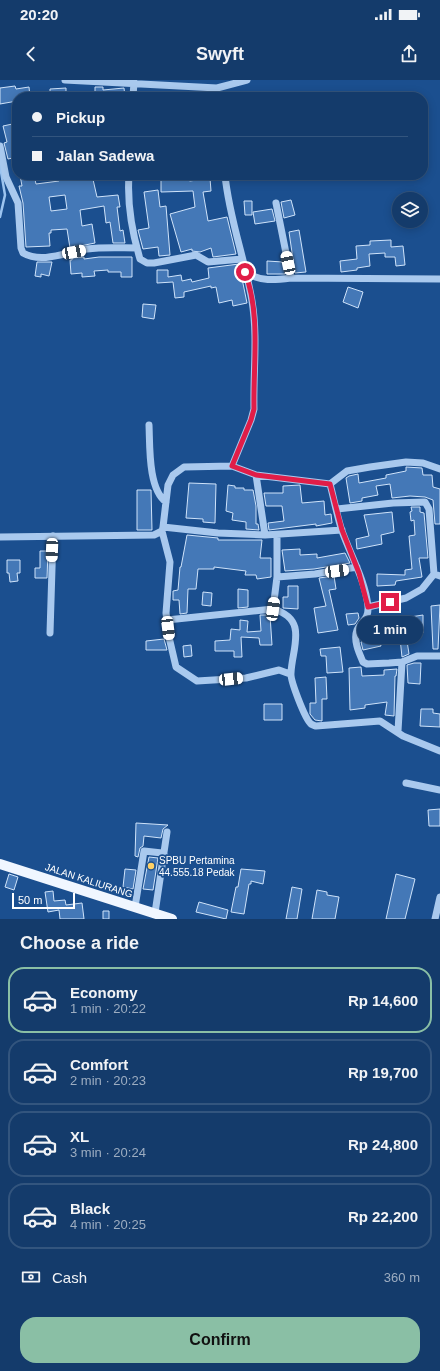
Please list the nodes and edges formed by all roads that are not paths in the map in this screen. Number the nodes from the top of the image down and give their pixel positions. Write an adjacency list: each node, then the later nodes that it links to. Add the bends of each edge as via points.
1 (65, 80): 3 (street)
2 (247, 80): 4 (street)
3 (134, 82): 4 (street); 5 (street)
4 (217, 88): 6 (street)
5 (133, 92)
6 (217, 92)
7 (0, 146): 11 (street, via 6,177 18,203 23,253 45,257 88,249)
8 (128, 180): 11 (street)
9 (226, 180): 12 (street)
10 (276, 203): 14 (street)
11 (137, 248): 12 (street, via 140,260 147,263 196,255 208,262)
12 (242, 259): 13 (street)
13 (245, 272): 14 (street, via 257,278); 17 (street, via 256,332 254,409)
14 (292, 278): 15 (street)
15 (440, 278)
16 (149, 425): 21 (street, via 154,482 160,497)
17 (232, 466): 19 (street); 21 (street, via 184,467 173,475 168,485)
18 (440, 469): 20 (street, via 423,463 406,462 347,471)
19 (256, 475): 20 (street); 25 (street)
20 (330, 484): 22 (street)
21 (166, 502): 23 (street)
22 (337, 509): 24 (street); 30 (street, via 425,502 429,509)
23 (162, 529): 25 (street); 27 (street, via 154,535); 34 (street, via 170,562)
24 (342, 530): 26 (street); 29 (street)
25 (265, 535): 26 (street)
26 (277, 535): 31 (street)
27 (53, 536): 28 (street); 35 (street)
28 (0, 537)
29 (357, 568): 31 (street); 32 (street)
30 (437, 575): 32 (street, via 422,589 406,598)
31 (277, 577): 33 (street)
32 (368, 607): 37 (street, via 367,616 357,629 355,638 363,662)
33 (273, 609): 34 (street); 38 (street, via 290,617 294,629 297,644)
34 (166, 620): 38 (street, via 176,667 197,681 246,678 279,670)
35 (50, 633)
36 (440, 656): 37 (street, via 417,656)
37 (402, 662): 39 (street)
38 (290, 674): 39 (street, via 310,724 316,726 380,721)
39 (398, 731): 40 (street, via 403,736)
40 (440, 751)
41 (406, 783): 42 (street)
42 (440, 790)
43 (167, 832): 44 (street)
44 (165, 856): 47 (street, via 162,853 144,851); 48 (street)
45 (0, 864): 47 (main road, JALAN KALIURANG)
46 (440, 897): 50 (street)
47 (135, 907): 48 (main road, JALAN KALIURANG)
48 (156, 914): 49 (main road, JALAN KALIURANG)
49 (172, 919)
50 (435, 919)

